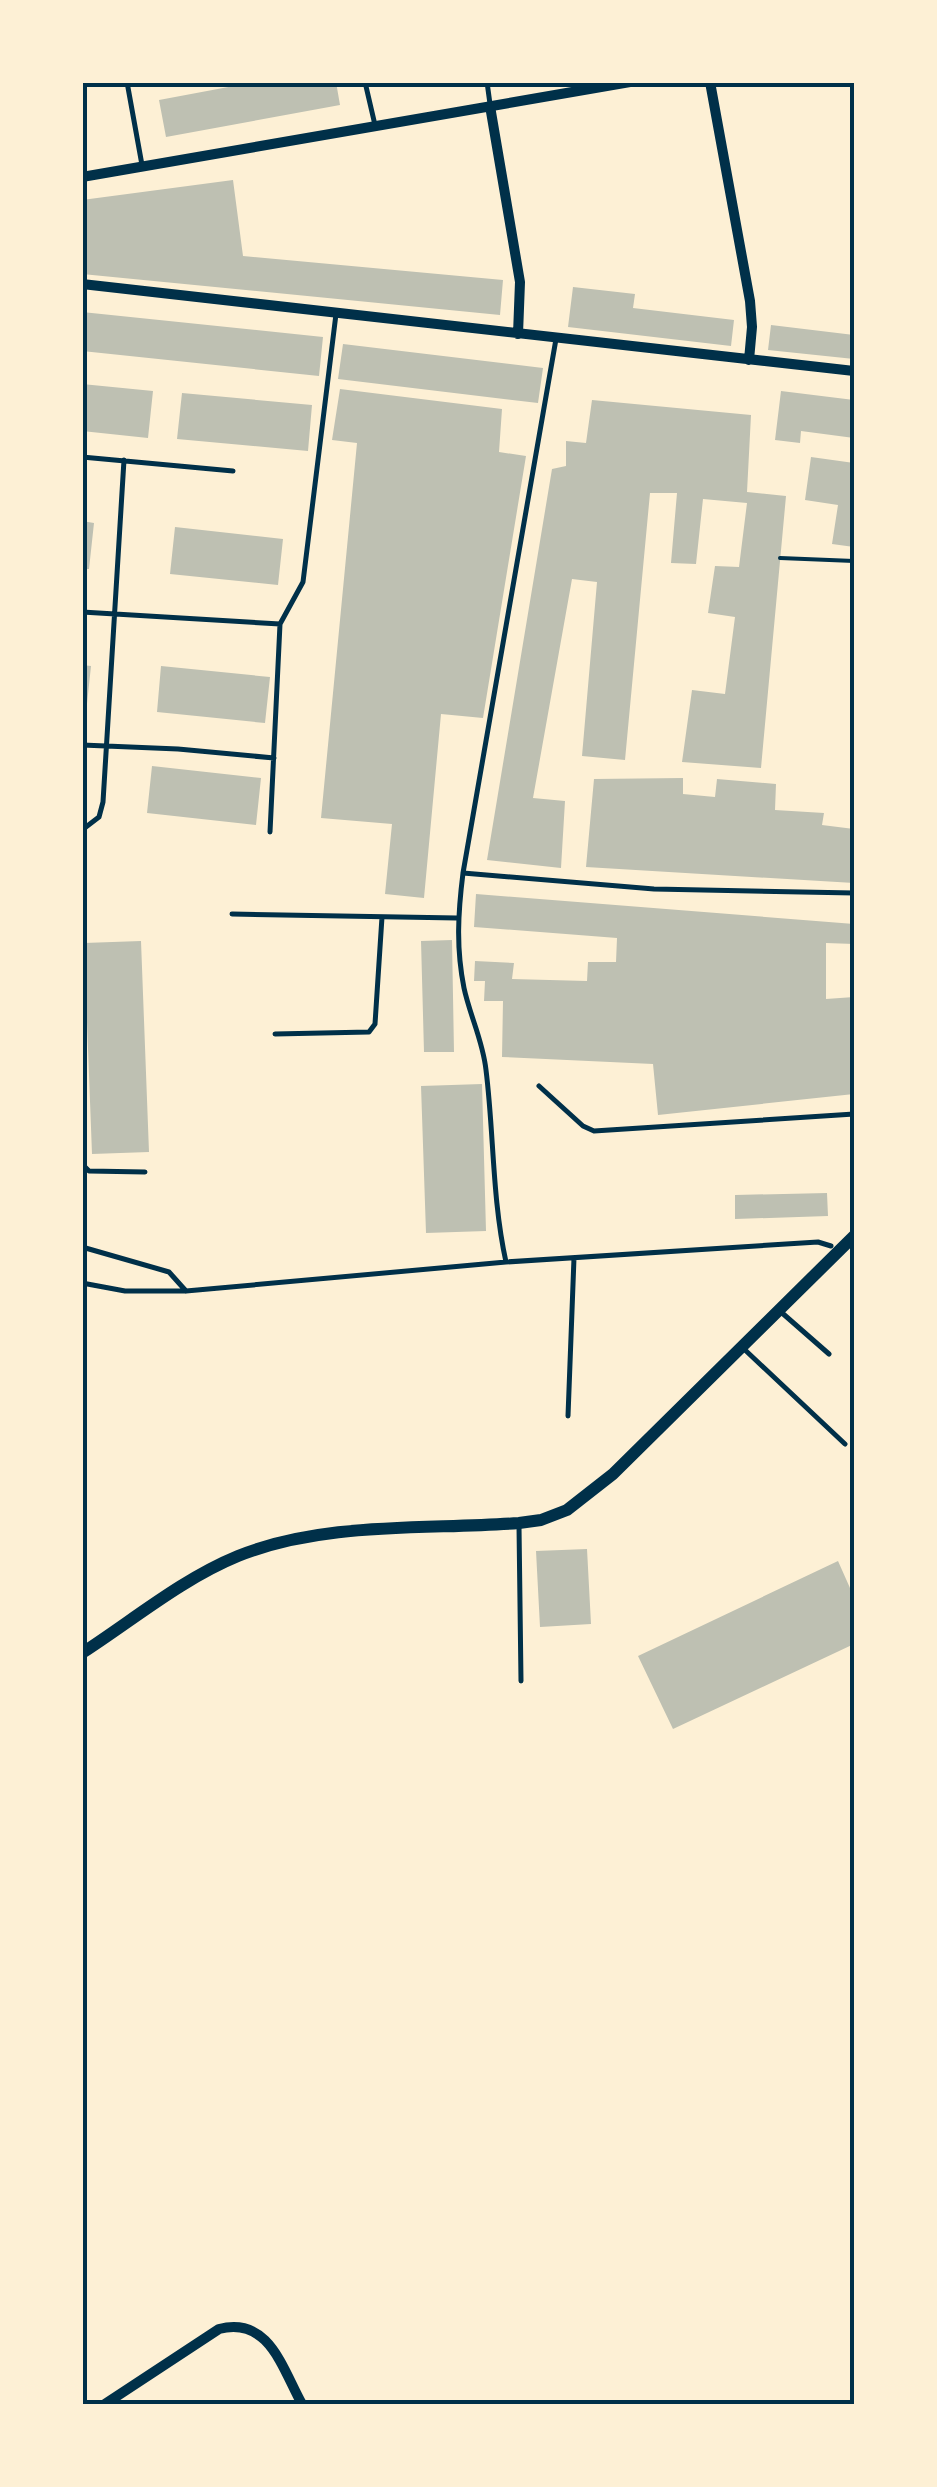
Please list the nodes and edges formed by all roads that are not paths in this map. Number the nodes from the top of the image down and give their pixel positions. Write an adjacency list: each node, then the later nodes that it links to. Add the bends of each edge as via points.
1 (126, 82): 8 (lane)
2 (365, 82): 7 (lane)
3 (486, 82): 6 (lane)
4 (630, 82): 6 (street)
5 (710, 82): 14 (street, via 750,300)
6 (490, 106): 7 (street); 12 (street, via 520,282)
7 (375, 125): 8 (street)
8 (142, 165): 9 (street)
9 (82, 177)
10 (82, 284): 11 (street)
11 (336, 312): 12 (street); 21 (lane, via 303,582)
12 (518, 334): 13 (street)
13 (556, 338): 14 (street); 27 (lane)
14 (749, 360): 15 (street)
15 (854, 371)
16 (82, 457): 17 (lane)
17 (124, 460): 18 (lane); 20 (lane)
18 (232, 471)
19 (82, 612): 20 (lane)
20 (112, 614): 21 (lane); 23 (lane)
21 (280, 624): 24 (lane)
22 (82, 745): 23 (lane)
23 (105, 746): 24 (lane); 25 (lane, via 100,817)
24 (274, 758): 26 (lane)
25 (82, 830)
26 (270, 832)
27 (463, 873): 28 (lane, via 654,889); 31 (lane)
28 (854, 894)
29 (232, 914): 30 (lane)
30 (382, 917): 31 (lane); 32 (lane, via 369,1032)
31 (457, 918): 41 (lane, via 465,992 482,1040)
32 (276, 1034)
33 (539, 1086): 34 (lane, via 594,1131)
34 (854, 1114)
35 (82, 1164): 36 (lane, via 88,1172)
36 (145, 1172)
37 (854, 1236): 44 (street)
38 (832, 1246): 40 (lane)
39 (82, 1247): 43 (lane, via 169,1272)
40 (574, 1258): 41 (lane); 47 (lane)
41 (506, 1262): 43 (lane)
42 (82, 1283): 43 (lane)
43 (186, 1291)
44 (779, 1310): 45 (street); 46 (lane)
45 (742, 1346): 48 (lane); 49 (street, via 584,1498)
46 (830, 1354)
47 (568, 1416)
48 (846, 1444)
49 (519, 1524): 50 (street, via 332,1534 241,1554); 51 (lane)
50 (82, 1653)
51 (521, 1681)
52 (105, 2404): 53 (street, via 219,2329 237,2324 254,2329 268,2344)
53 (302, 2404)

